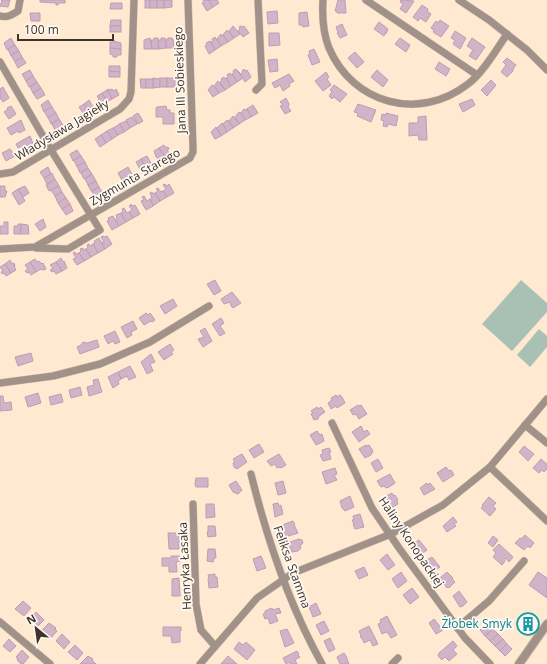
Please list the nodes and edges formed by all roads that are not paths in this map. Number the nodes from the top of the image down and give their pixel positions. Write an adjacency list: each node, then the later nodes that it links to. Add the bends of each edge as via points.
1 (134, 0): 14 (street, Władysława Jagiełły, via 129,99 120,108)
2 (188, 0): 15 (street, Jana III Sobieskiego, via 193,147)
3 (258, 0): 13 (street, via 262,84)
4 (323, 0): 12 (street, via 324,31 335,60 354,83 375,96 397,103 426,103 454,94)
5 (366, 0): 12 (street)
6 (459, 0): 9 (street)
7 (20, 3): 8 (street, via 18,11 10,16)
8 (0, 16)
9 (508, 34): 11 (street); 12 (street)
10 (0, 62): 14 (street)
11 (547, 70)
12 (477, 76)
13 (256, 90)
14 (51, 150): 16 (street, Władysława Jagiełły, via 13,172); 17 (street)
15 (190, 158): 17 (street, Zygmunta Starego)
16 (0, 174)
17 (90, 215): 18 (street, Zygmunta Starego); 18 (street, Zygmunta Starego, via 100,230 68,249)
18 (35, 248): 19 (street, Zygmunta Starego)
19 (0, 250)
20 (210, 306): 21 (street, via 150,342 100,364 53,376)
21 (0, 383)
22 (547, 399): 24 (street)
23 (332, 423): 30 (street, Haliny Konopackiej, via 372,508)
24 (525, 425): 25 (street); 26 (street)
25 (547, 443)
26 (490, 467): 29 (street); 30 (street, via 443,505)
27 (251, 474): 32 (street, Feliksa Stamma, via 260,513)
28 (193, 504): 36 (street, Henryka Łasaka, via 196,604 201,630)
29 (547, 521)
30 (391, 534): 32 (street, via 293,573); 35 (street, Haliny Konopackiej)
31 (524, 561): 35 (street, via 489,601)
32 (283, 580): 36 (street, via 257,598); 40 (street, Feliksa Stamma, via 309,642)
33 (0, 622): 38 (street)
34 (547, 624): 43 (street)
35 (457, 628): 42 (street, Haliny Konopackiej)
36 (215, 646): 39 (street)
37 (398, 658): 41 (street)
38 (50, 664)
39 (200, 664)
40 (322, 664)
41 (392, 664)
42 (490, 664)
43 (518, 664)

